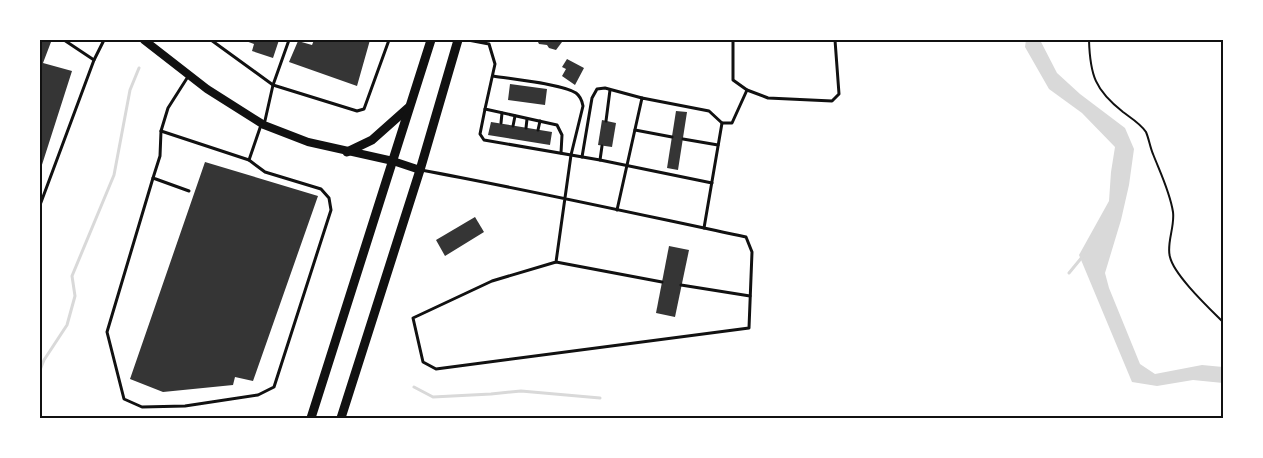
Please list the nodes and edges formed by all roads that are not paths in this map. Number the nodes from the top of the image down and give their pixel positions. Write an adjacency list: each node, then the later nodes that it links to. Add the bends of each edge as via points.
1 (64, 40): 13 (lane)
2 (104, 40): 13 (lane)
3 (144, 40): 14 (street)
4 (211, 40): 16 (lane)
5 (289, 40): 16 (lane)
6 (389, 40): 16 (lane, via 364,109 354,111)
7 (431, 40): 20 (main road)
8 (458, 40): 55 (main road)
9 (468, 40): 12 (lane)
10 (733, 40): 18 (lane, via 733,80)
11 (835, 40): 18 (lane, via 839,94 832,102 768,98)
12 (490, 42): 15 (lane)
13 (94, 60): 60 (lane)
14 (189, 75): 29 (street); 34 (lane, via 168,108)
15 (493, 76): 21 (lane); 49 (lane, via 564,88 581,98 583,106)
16 (273, 85): 29 (lane)
17 (610, 90): 19 (lane); 26 (lane); 50 (lane, via 597,89 592,98)
18 (747, 90): 28 (lane, via 732,123)
19 (642, 98): 28 (lane, via 709,112); 33 (lane)
20 (410, 106): 47 (main road, via 372,140); 53 (main road)
21 (485, 109): 22 (lane); 40 (lane, via 480,134 484,140)
22 (502, 113): 23 (lane); 27 (lane)
23 (515, 116): 24 (lane); 30 (lane)
24 (527, 118): 25 (lane); 31 (lane)
25 (540, 121): 32 (lane); 48 (lane, via 557,125 561,130)
26 (606, 121)
27 (501, 123)
28 (722, 123): 43 (lane)
29 (263, 125): 47 (street); 51 (lane)
30 (513, 126)
31 (526, 128)
32 (538, 130)
33 (635, 130): 36 (lane); 54 (lane)
34 (161, 131): 51 (lane); 56 (lane, via 160,156)
35 (499, 137): 40 (lane)
36 (672, 137)
37 (511, 139): 42 (lane)
38 (683, 139): 43 (lane)
39 (524, 141): 45 (lane)
40 (498, 143): 42 (lane)
41 (536, 143): 46 (lane)
42 (511, 145): 45 (lane)
43 (718, 145): 57 (lane)
44 (602, 146): 52 (lane)
45 (523, 147): 46 (lane)
46 (535, 149): 48 (lane)
47 (347, 152): 53 (street)
48 (561, 154): 49 (lane)
49 (571, 155): 50 (lane); 59 (lane)
50 (582, 157): 52 (lane)
51 (248, 160): 56 (lane, via 265,172 321,190 329,198 331,210 274,387 258,395 184,406 142,407 124,399 107,332)
52 (600, 160): 54 (lane)
53 (393, 161): 55 (street); 67 (main road)
54 (626, 165): 57 (lane); 61 (lane)
55 (420, 170): 59 (lane); 68 (main road)
56 (153, 178): 58 (lane)
57 (712, 183): 62 (lane)
58 (189, 191)
59 (564, 199): 61 (lane); 63 (lane)
60 (40, 204)
61 (617, 210): 62 (lane)
62 (704, 228): 66 (lane, via 746,237 752,252)
63 (556, 262): 64 (lane); 66 (lane, via 492,281 413,318 423,362 436,369 749,328)
64 (662, 282)
65 (681, 285): 66 (lane)
66 (750, 296)
67 (311, 418)
68 (341, 418)

